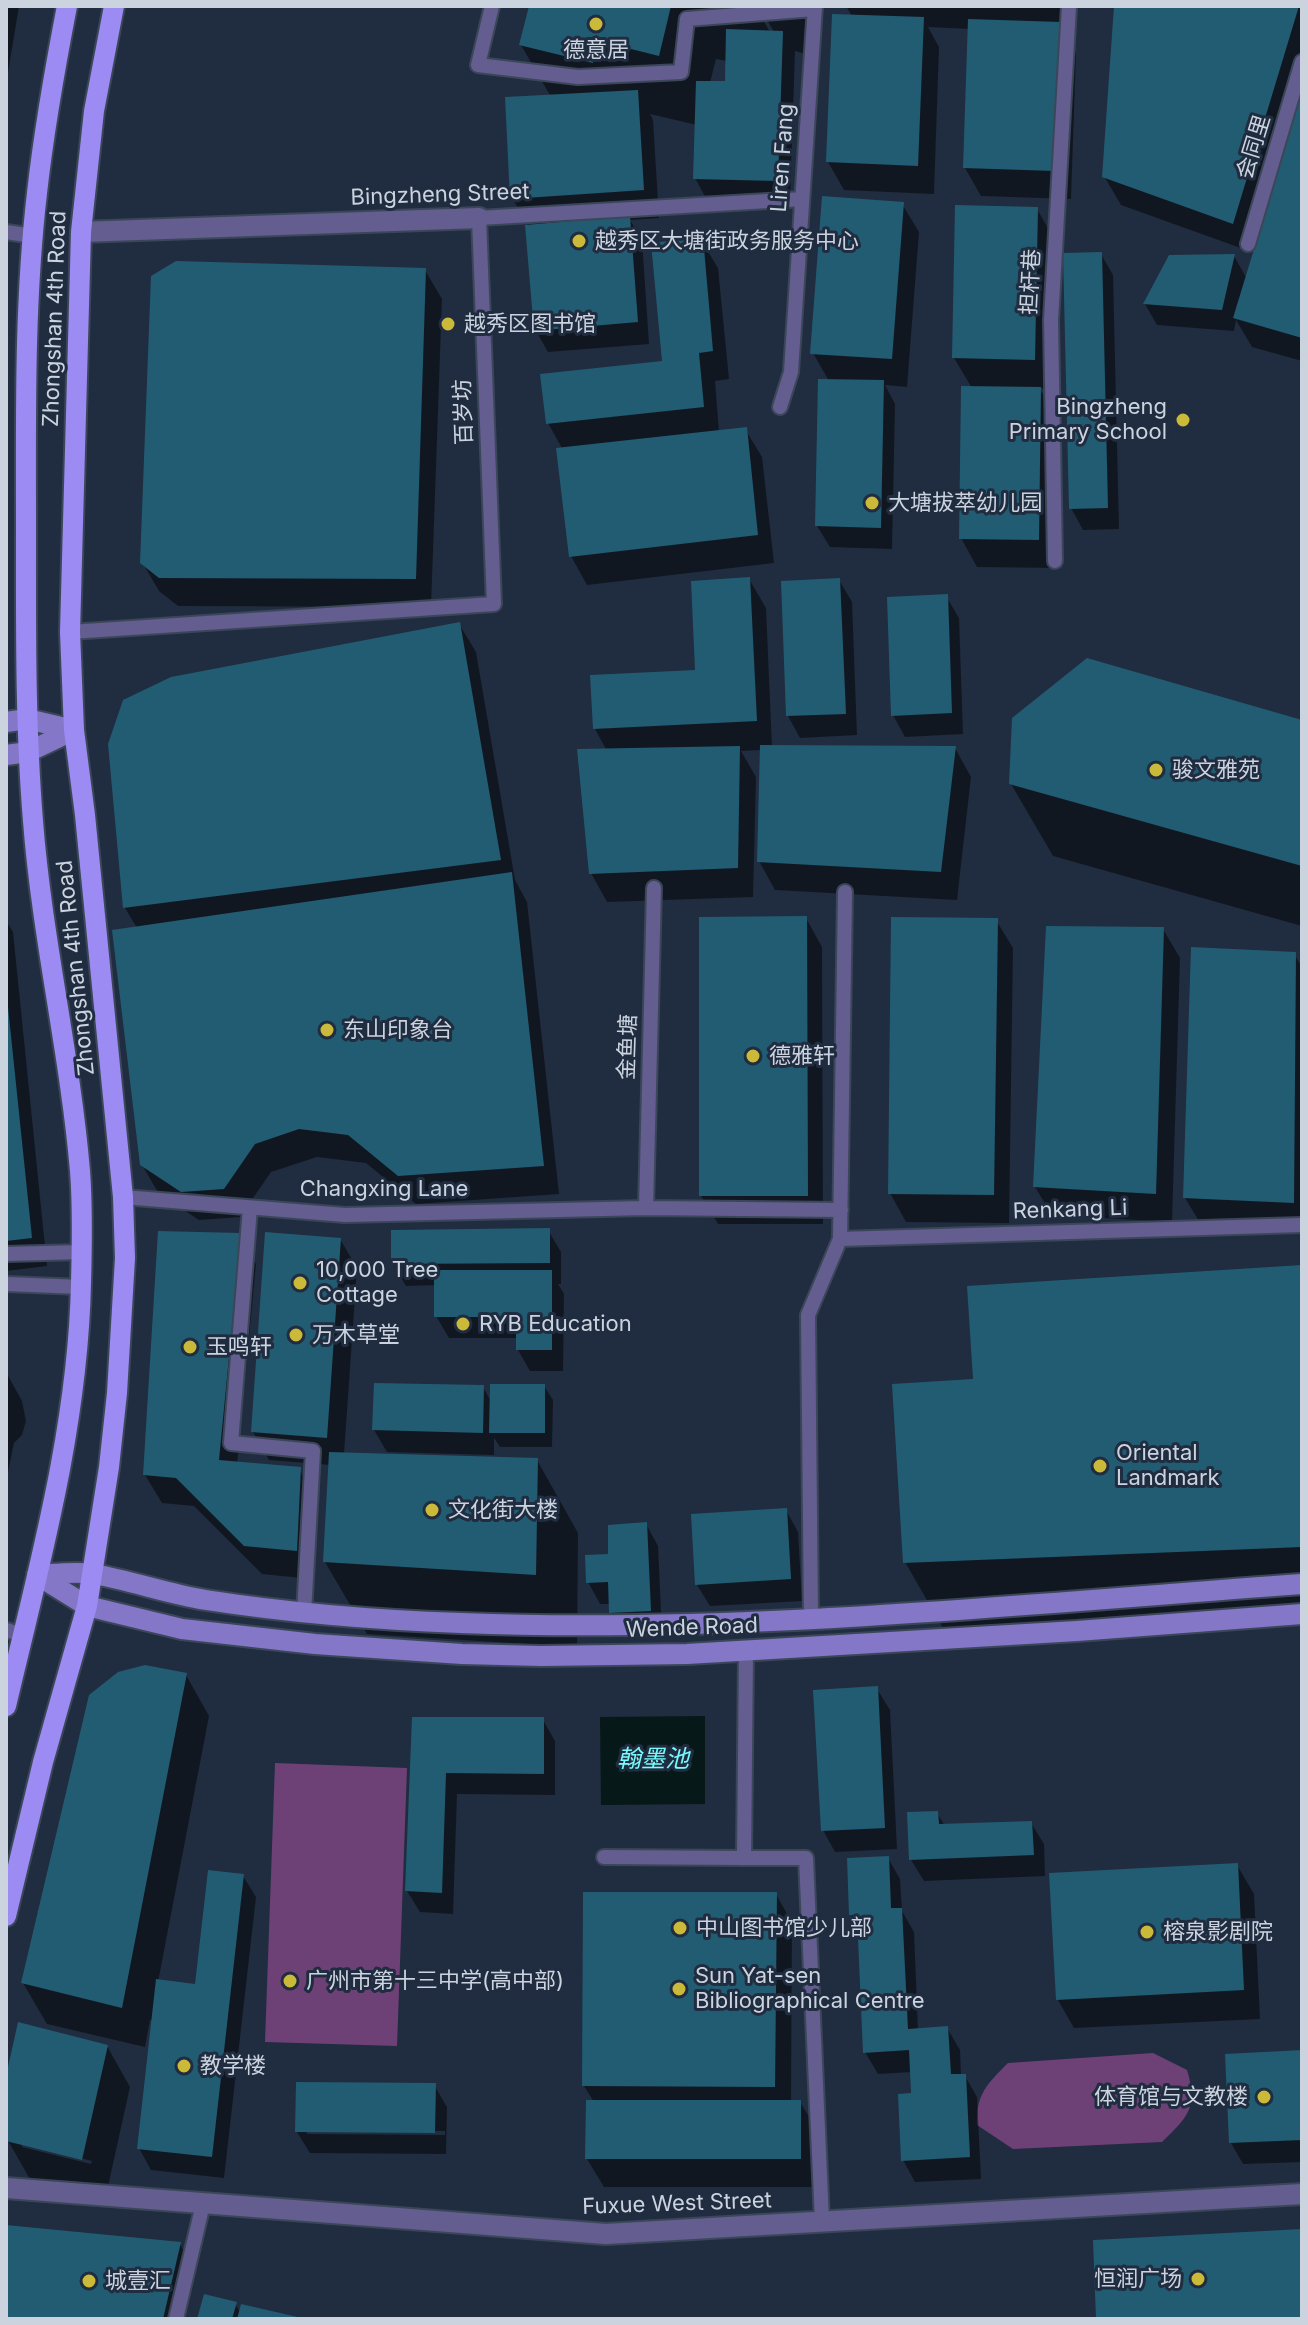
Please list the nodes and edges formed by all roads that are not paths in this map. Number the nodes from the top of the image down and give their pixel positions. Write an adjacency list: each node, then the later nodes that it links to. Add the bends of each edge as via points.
1 (67, 6): 11 (main road, Zhongshan 4th Road)
2 (114, 6): 10 (main road, Zhongshan 4th Road, via 94,111)
3 (492, 6): 5 (lane, via 478,65 578,77 681,72 687,19)
4 (1069, 6): 14 (lane, 担杆巷, via 1051,320)
5 (815, 8): 7 (lane, Liren Fang)
6 (1302, 62): 12 (lane, 会同里)
7 (802, 199): 8 (lane, Bingzheng Street); 13 (lane, Liren Fang, via 791,372)
8 (479, 218): 10 (street, Bingzheng Street); 15 (lane, 百岁坊, via 494,604)
9 (6, 232): 11 (lane)
10 (81, 232): 15 (main road, Zhongshan 4th Road)
11 (33, 236): 16 (main road, Zhongshan 4th Road, via 26,457)
12 (1248, 244)
13 (780, 407)
14 (1055, 561)
15 (70, 632): 18 (main road, Zhongshan 4th Road)
16 (27, 719): 17 (main road); 18 (main road); 19 (main road, Zhongshan 4th Road)
17 (6, 722)
18 (74, 730): 19 (main road); 23 (main road, Zhongshan 4th Road)
19 (28, 752): 20 (main road); 29 (main road, Zhongshan 4th Road, via 33,826 80,1172)
20 (6, 755)
21 (654, 888): 25 (lane, 金鱼塘)
22 (845, 892): 26 (lane)
23 (123, 1197): 24 (lane, Changxing Lane); 33 (main road, Zhongshan 4th Road, via 117,1393)
24 (250, 1208): 25 (lane, Changxing Lane, via 345,1215); 37 (lane, via 231,1443 313,1451)
25 (646, 1208): 26 (lane, Changxing Lane)
26 (841, 1210): 28 (lane)
27 (1302, 1225): 28 (lane, Renkang Li)
28 (840, 1239): 39 (lane, via 808,1315)
29 (82, 1252): 30 (lane); 32 (main road, Zhongshan 4th Road)
30 (6, 1254)
31 (6, 1284): 32 (lane)
32 (81, 1287): 34 (main road, Zhongshan 4th Road, via 70,1416)
33 (91, 1573): 34 (main road, Wende Road); 36 (main road, Zhongshan 4th Road); 37 (main road, Wende Road, via 198,1599)
34 (37, 1575): 36 (main road, Wende Road); 40 (main road, Zhongshan 4th Road)
35 (1302, 1584): 39 (main road, Wende Road)
36 (87, 1606): 41 (main road, Wende Road, via 182,1629 402,1650 541,1656); 45 (main road, Zhongshan 4th Road)
37 (304, 1613): 39 (main road, Wende Road, via 564,1626)
38 (1302, 1614): 41 (main road, Wende Road)
39 (811, 1618)
40 (14, 1632): 42 (main road, Zhongshan 4th Road)
41 (746, 1650): 44 (lane)
42 (6, 1706)
43 (604, 1857): 44 (lane)
44 (744, 1858): 49 (lane, via 806,1858)
45 (6, 1916)
46 (6, 2188): 48 (street, Fuxue West Street)
47 (1302, 2194): 49 (street, Fuxue West Street)
48 (203, 2204): 49 (street, Fuxue West Street, via 606,2234); 50 (lane)
49 (822, 2221)
50 (176, 2319)

